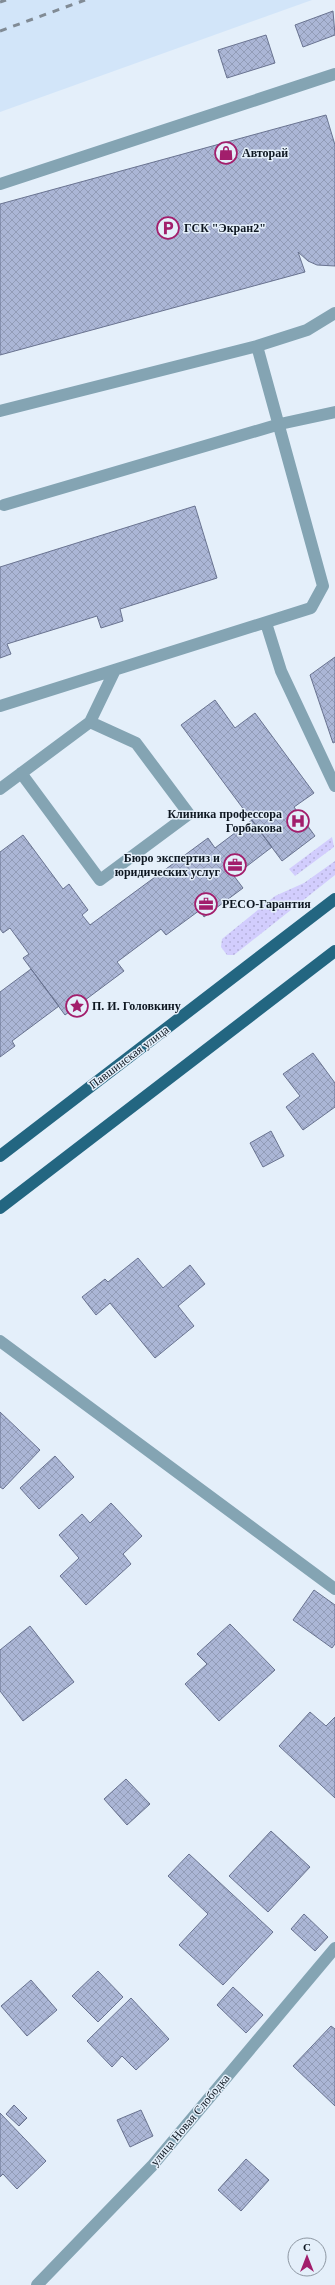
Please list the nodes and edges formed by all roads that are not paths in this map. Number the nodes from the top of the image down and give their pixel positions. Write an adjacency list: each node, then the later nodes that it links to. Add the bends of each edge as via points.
1 (335, 74): 2 (street)
2 (0, 184)
3 (335, 313): 4 (street, via 307,330)
4 (257, 346): 5 (street); 7 (street)
5 (0, 411)
6 (335, 412): 7 (street)
7 (280, 424): 8 (street); 9 (street, via 324,586 311,608)
8 (4, 505)
9 (266, 623): 10 (street); 14 (street, via 281,671)
10 (115, 670): 11 (street); 12 (street)
11 (0, 706)
12 (90, 722): 13 (street); 13 (street, via 136,743 189,814 100,880)
13 (21, 773): 15 (street)
14 (335, 786)
15 (0, 789)
16 (335, 899): 18 (main road, Павшинская улица)
17 (335, 952): 19 (main road)
18 (0, 1156)
19 (0, 1208)
20 (0, 1341): 21 (street)
21 (335, 1589)
22 (335, 1948): 23 (street, улица Новая Слободка, via 152,2166)
23 (37, 2285)

